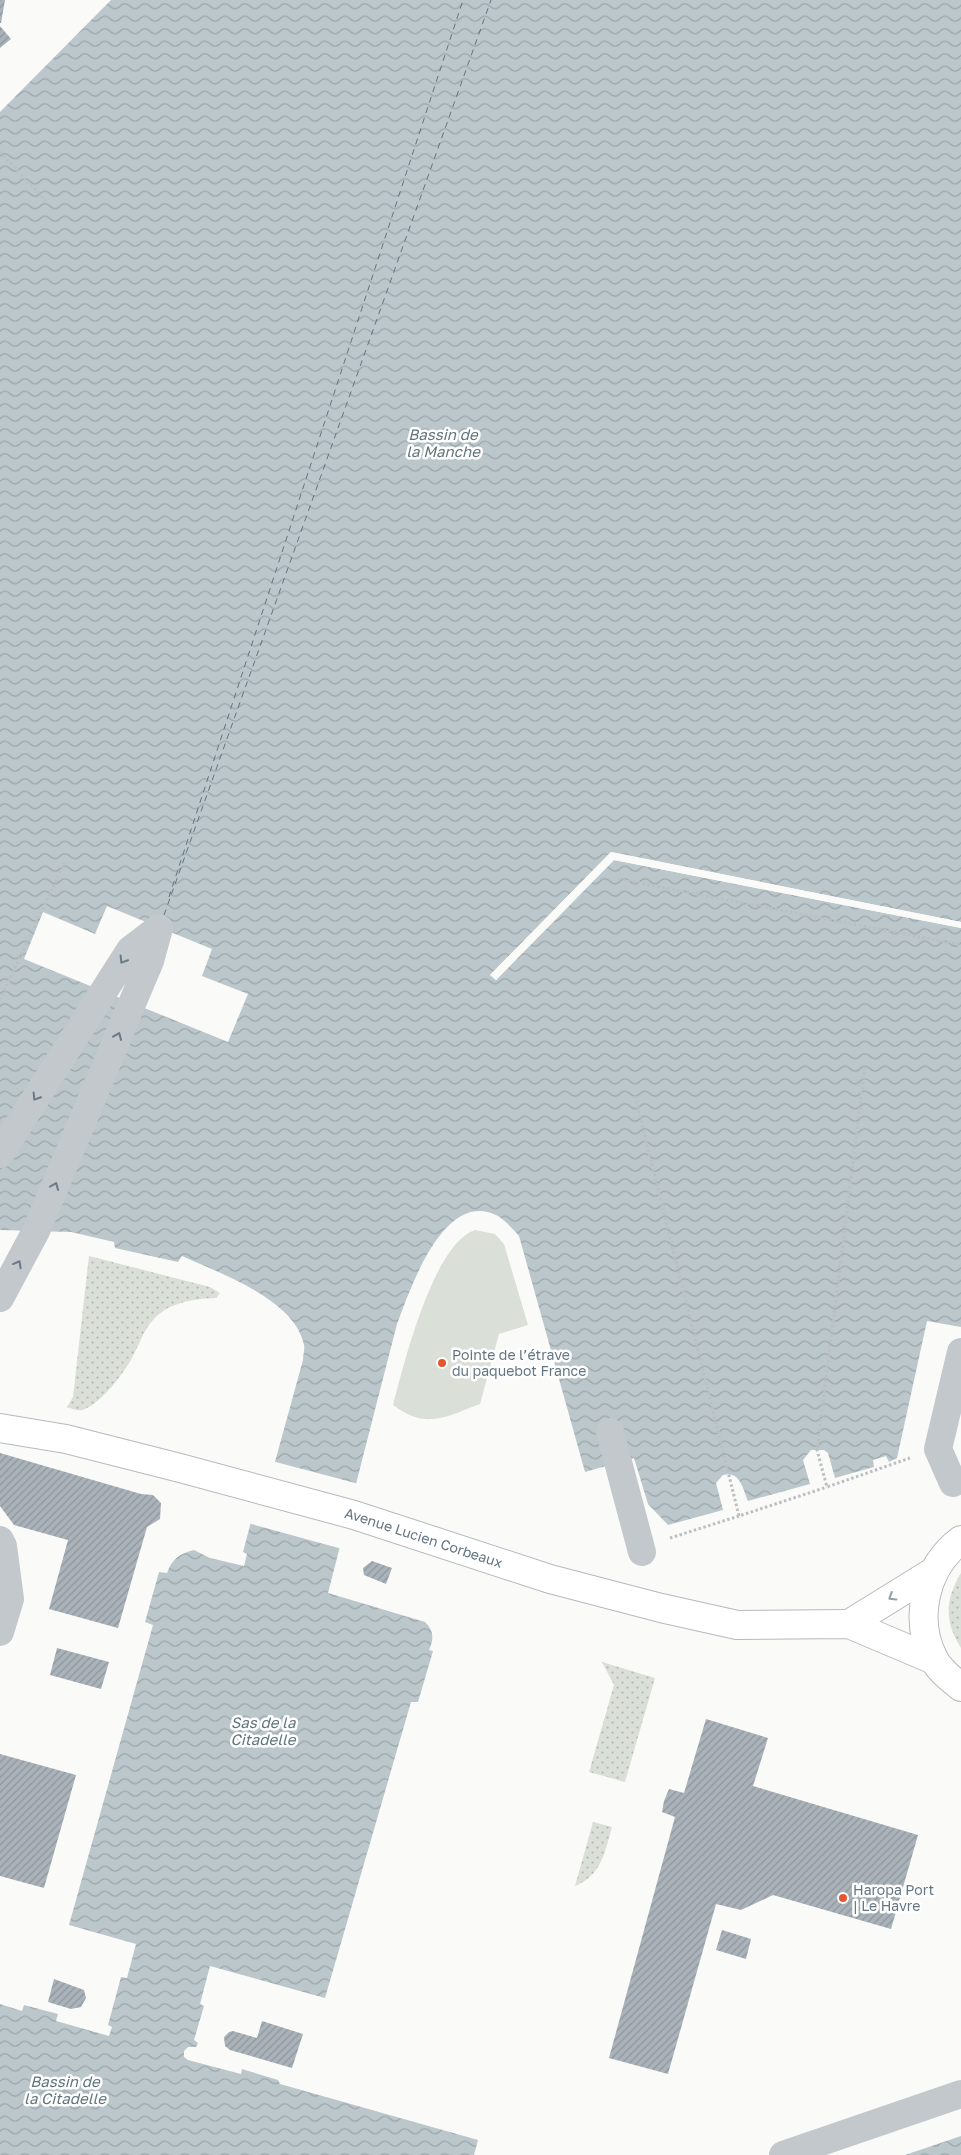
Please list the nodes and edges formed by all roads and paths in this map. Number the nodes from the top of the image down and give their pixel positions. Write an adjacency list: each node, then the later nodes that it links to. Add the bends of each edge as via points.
1 (0, 152): 2 (path)
2 (46, 201)
3 (65, 861): 6 (path)
4 (618, 879): 5 (path)
5 (961, 945)
6 (0, 1000)
7 (865, 1067): 16 (path, via 817,1450)
8 (635, 1096): 17 (path)
9 (0, 1154): 10 (street, one-way to 9, via 36,1231 150,961 159,928 130,950)
10 (0, 1298)
11 (961, 1352): 14 (street)
12 (0, 1428): 22 (main road, Avenue Lucien Corbeaux, via 66,1439 180,1468 354,1515 550,1579 737,1625)
13 (610, 1432): 20 (street)
14 (938, 1449): 15 (street); 16 (path)
15 (953, 1483)
16 (827, 1487): 17 (path)
17 (739, 1516): 20 (path, via 666,1539)
18 (0, 1540): 23 (street, via 10,1599)
19 (961, 1540): 21 (main road, via 950,1548)
20 (642, 1552)
21 (933, 1572): 22 (main road, one-way to 22); 24 (main road, via 924,1599 924,1628)
22 (849, 1624): 24 (main road, Avenue Lucien Corbeaux)
23 (0, 1632)
24 (934, 1660): 25 (main road)
25 (961, 1687)
26 (961, 2094): 27 (street)
27 (783, 2155)

